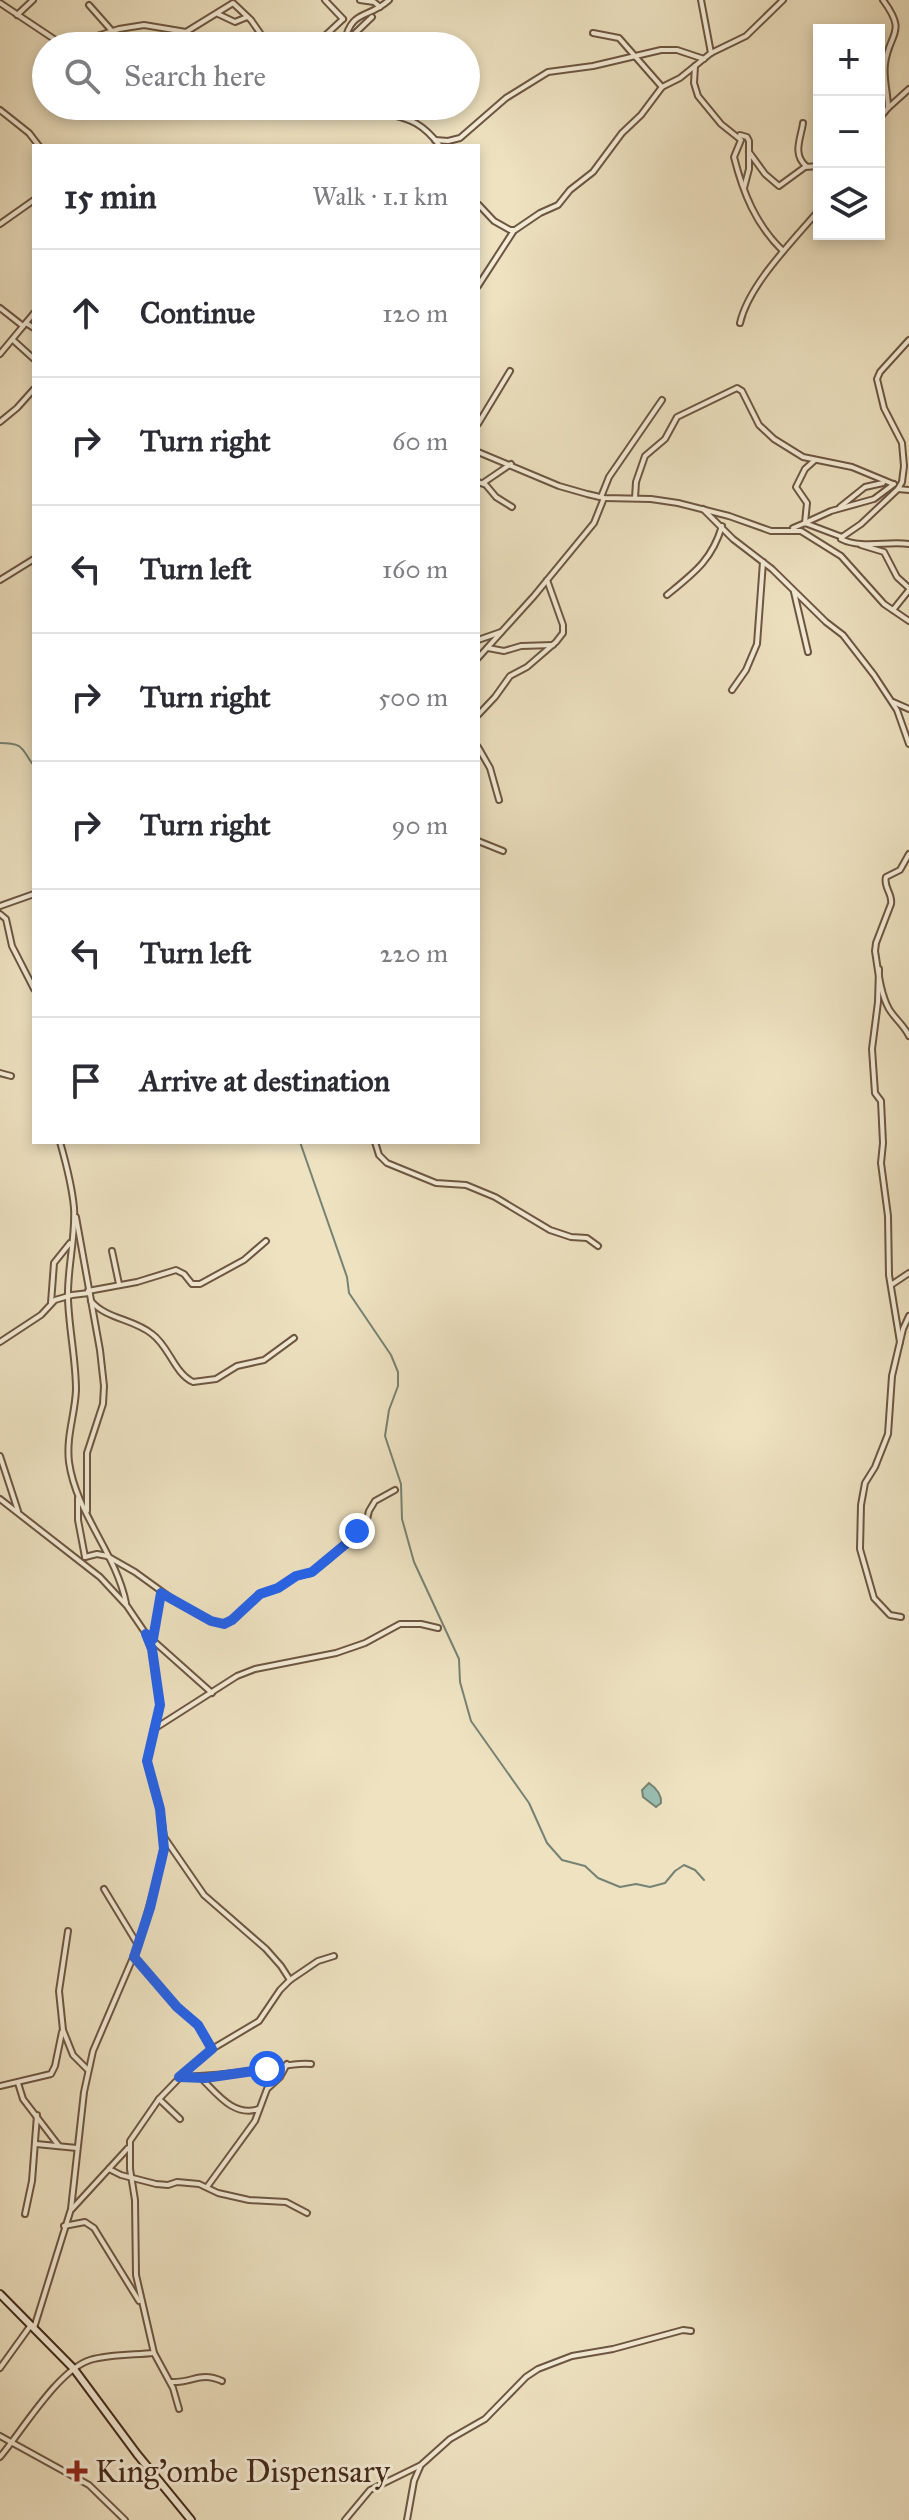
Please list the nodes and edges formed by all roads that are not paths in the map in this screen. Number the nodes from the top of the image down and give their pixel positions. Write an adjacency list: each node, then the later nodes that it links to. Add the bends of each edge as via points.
1 (33, 0): 14 (street)
2 (325, 0): 17 (street)
3 (360, 0): 12 (street)
4 (389, 0): 12 (street)
5 (701, 0): 27 (street)
6 (783, 0): 27 (street, via 746,36)
7 (877, 0): 9 (street)
8 (232, 2): 13 (street); 16 (street)
9 (884, 2): 33 (street, via 896,28 885,62)
10 (0, 3): 14 (street)
11 (89, 5): 19 (street)
12 (380, 7): 18 (street)
13 (218, 14): 16 (street, via 235,22); 19 (street, via 186,32 144,25)
14 (17, 15): 20 (street)
15 (372, 17): 25 (street)
16 (249, 18): 22 (street)
17 (343, 19): 18 (street); 23 (street)
18 (349, 25): 24 (street)
19 (112, 31): 21 (street)
20 (43, 32)
21 (109, 32)
22 (259, 32)
23 (329, 32)
24 (347, 32)
25 (356, 32)
26 (593, 33): 28 (street, via 615,36)
27 (711, 53): 29 (street)
28 (636, 55): 29 (street, via 667,50); 31 (street); 39 (street, via 548,72 506,98 460,138)
29 (704, 59): 30 (street)
30 (695, 66): 31 (street); 38 (street, via 698,96)
31 (662, 87): 50 (street, via 593,172 556,207)
32 (909, 89): 33 (street)
33 (888, 108): 35 (street)
34 (0, 110): 40 (street)
35 (885, 112)
36 (413, 120): 39 (street)
37 (803, 123): 43 (street, via 799,157)
38 (735, 135): 42 (street, via 748,139); 45 (street, via 741,140 734,157)
39 (435, 140): 41 (street)
40 (37, 144)
41 (438, 144)
42 (749, 152): 43 (street, via 779,186); 45 (street)
43 (808, 167): 44 (street)
44 (813, 167)
45 (744, 190): 51 (street, via 760,225)
46 (32, 201): 49 (street)
47 (480, 206): 50 (street, via 494,221)
48 (813, 217): 51 (street)
49 (0, 224)
50 (515, 230): 52 (street)
51 (783, 251): 55 (street, via 746,304)
52 (480, 283)
53 (0, 308): 56 (street)
54 (32, 315): 56 (street)
55 (740, 323)
56 (24, 324): 57 (street); 58 (street)
57 (32, 327)
58 (13, 340): 60 (street); 61 (street)
59 (909, 340): 71 (street, via 877,379 884,408 902,443)
60 (0, 354)
61 (32, 357)
62 (510, 371): 65 (street)
63 (32, 391): 66 (street)
64 (662, 400): 76 (street)
65 (480, 421)
66 (0, 422)
67 (480, 453): 69 (street)
68 (815, 460): 72 (street, via 840,463); 77 (street, via 766,434 737,388 677,417 668,436 645,456); 81 (street, via 796,487 807,503)
69 (511, 464): 73 (street); 76 (street, via 559,486)
70 (909, 474): 71 (street)
71 (903, 479): 74 (street)
72 (886, 482): 74 (street); 80 (street, via 865,487)
73 (480, 483): 78 (street)
74 (896, 486): 75 (street); 80 (street); 84 (street, via 861,524)
75 (909, 490)
76 (602, 497): 77 (street); 90 (street, via 594,523)
77 (635, 498): 79 (street)
78 (512, 507)
79 (702, 508): 82 (street); 83 (street, via 771,531)
80 (838, 509): 81 (street)
81 (805, 523): 83 (street); 84 (street)
82 (722, 526): 88 (street); 93 (street, via 710,555)
83 (791, 530): 94 (street, via 806,533 841,556)
84 (839, 538): 85 (street)
85 (859, 544): 86 (street); 91 (street, via 884,552)
86 (909, 544)
87 (32, 560): 89 (street)
88 (763, 562): 92 (street); 102 (street, via 757,644)
89 (0, 580)
90 (547, 580): 96 (street); 98 (street, via 563,625)
91 (909, 589): 94 (street)
92 (794, 590): 100 (street); 103 (street, via 843,635)
93 (667, 595)
94 (893, 610): 95 (street)
95 (909, 621)
96 (503, 631): 97 (street); 99 (street)
97 (480, 639)
98 (553, 645): 99 (street); 105 (street, via 510,676)
99 (488, 648): 101 (street)
100 (808, 652)
101 (480, 656)
102 (732, 690)
103 (891, 701): 104 (street); 106 (street)
104 (909, 709)
105 (480, 713)
106 (909, 744)
107 (480, 750): 108 (street)
108 (499, 800)
109 (480, 842): 110 (street)
110 (503, 851)
111 (909, 854): 115 (street, via 902,868 884,881 892,900 875,947)
112 (32, 895): 113 (street)
113 (0, 906)
114 (0, 914): 116 (street)
115 (879, 969): 117 (street, via 890,1011); 129 (street, via 872,1049 875,1093 881,1101)
116 (32, 985)
117 (909, 1036)
118 (0, 1073): 119 (street)
119 (11, 1076)
120 (61, 1144): 122 (street)
121 (376, 1144): 125 (street, via 387,1163 436,1183 466,1185 553,1232 587,1238)
122 (74, 1210): 123 (street); 130 (street)
123 (72, 1241): 131 (street); 132 (street, via 55,1260)
124 (266, 1241): 128 (street, via 200,1284 192,1284 176,1270)
125 (598, 1246)
126 (112, 1251): 128 (street)
127 (909, 1273): 129 (street)
128 (119, 1284): 130 (street)
129 (891, 1285): 136 (street)
130 (89, 1294): 131 (street); 134 (street, via 99,1308 156,1337 193,1382 264,1360); 142 (street, via 104,1396 87,1453)
131 (68, 1296): 132 (street); 139 (street, via 76,1384 69,1458)
132 (51, 1303): 135 (street)
133 (909, 1316): 136 (street)
134 (294, 1338)
135 (0, 1342)
136 (900, 1342): 147 (street, via 888,1434 862,1490 860,1549 874,1598 890,1615)
137 (0, 1456): 141 (street)
138 (395, 1490): 145 (street, via 375,1501 366,1523 330,1558 312,1572 260,1594 227,1623 215,1623)
139 (78, 1496): 142 (street); 144 (street)
140 (0, 1499): 141 (street)
141 (19, 1512): 144 (street)
142 (86, 1513): 143 (street)
143 (107, 1556): 144 (street); 145 (street); 146 (street)
144 (85, 1560): 146 (street)
145 (161, 1593): 150 (street)
146 (127, 1605): 149 (street)
147 (901, 1617)
148 (438, 1628): 151 (street, via 400,1624 336,1653 247,1672)
149 (146, 1634): 150 (street); 152 (street, via 159,1697)
150 (153, 1639): 151 (street)
151 (212, 1693): 152 (street)
152 (154, 1729): 153 (street, via 147,1761)
153 (164, 1837): 156 (street); 159 (street, via 204,1895 266,1949)
154 (104, 1889): 156 (street)
155 (68, 1931): 160 (street, via 58,1993)
156 (138, 1946): 158 (street)
157 (334, 1956): 159 (street)
158 (134, 1957): 161 (street, via 198,2025); 164 (street)
159 (290, 1980): 161 (street, via 259,2021)
160 (63, 2030): 164 (street, via 73,2055); 167 (street, via 51,2074)
161 (212, 2049): 165 (street)
162 (287, 2064): 163 (street); 166 (street); 170 (street)
163 (311, 2064)
164 (88, 2070): 176 (street)
165 (179, 2077): 166 (street); 169 (street)
166 (200, 2078): 170 (street, via 233,2108)
167 (18, 2083): 168 (street); 171 (street)
168 (0, 2086)
169 (159, 2099): 172 (street); 175 (street)
170 (259, 2109): 179 (street)
171 (37, 2115): 173 (street); 174 (street)
172 (180, 2119)
173 (36, 2144): 174 (street); 182 (street)
174 (59, 2146): 176 (street)
175 (129, 2146): 177 (street); 178 (street)
176 (77, 2148): 180 (street)
177 (109, 2169): 178 (street); 180 (street)
178 (132, 2178): 179 (street); 185 (street, via 134,2263)
179 (207, 2187): 181 (street, via 249,2200 289,2203)
180 (71, 2209): 183 (street)
181 (307, 2213)
182 (25, 2214)
183 (64, 2226): 185 (street, via 85,2222 94,2228); 186 (street)
184 (0, 2295): 186 (street)
185 (141, 2304): 188 (street)
186 (32, 2326): 189 (street); 190 (street)
187 (691, 2331): 197 (street, via 586,2352 538,2369 489,2416 450,2439)
188 (154, 2353): 190 (street, via 94,2359); 192 (street)
189 (0, 2368)
190 (74, 2369): 195 (street); 199 (street)
191 (222, 2381): 192 (street, via 208,2375)
192 (170, 2382): 193 (street)
193 (179, 2409)
194 (0, 2436): 195 (street)
195 (12, 2443): 196 (street); 198 (street, via 89,2485)
196 (0, 2457)
197 (421, 2465): 200 (street, via 370,2490); 201 (street)
198 (125, 2520)
199 (191, 2520)
200 (345, 2520)
201 (407, 2520)

